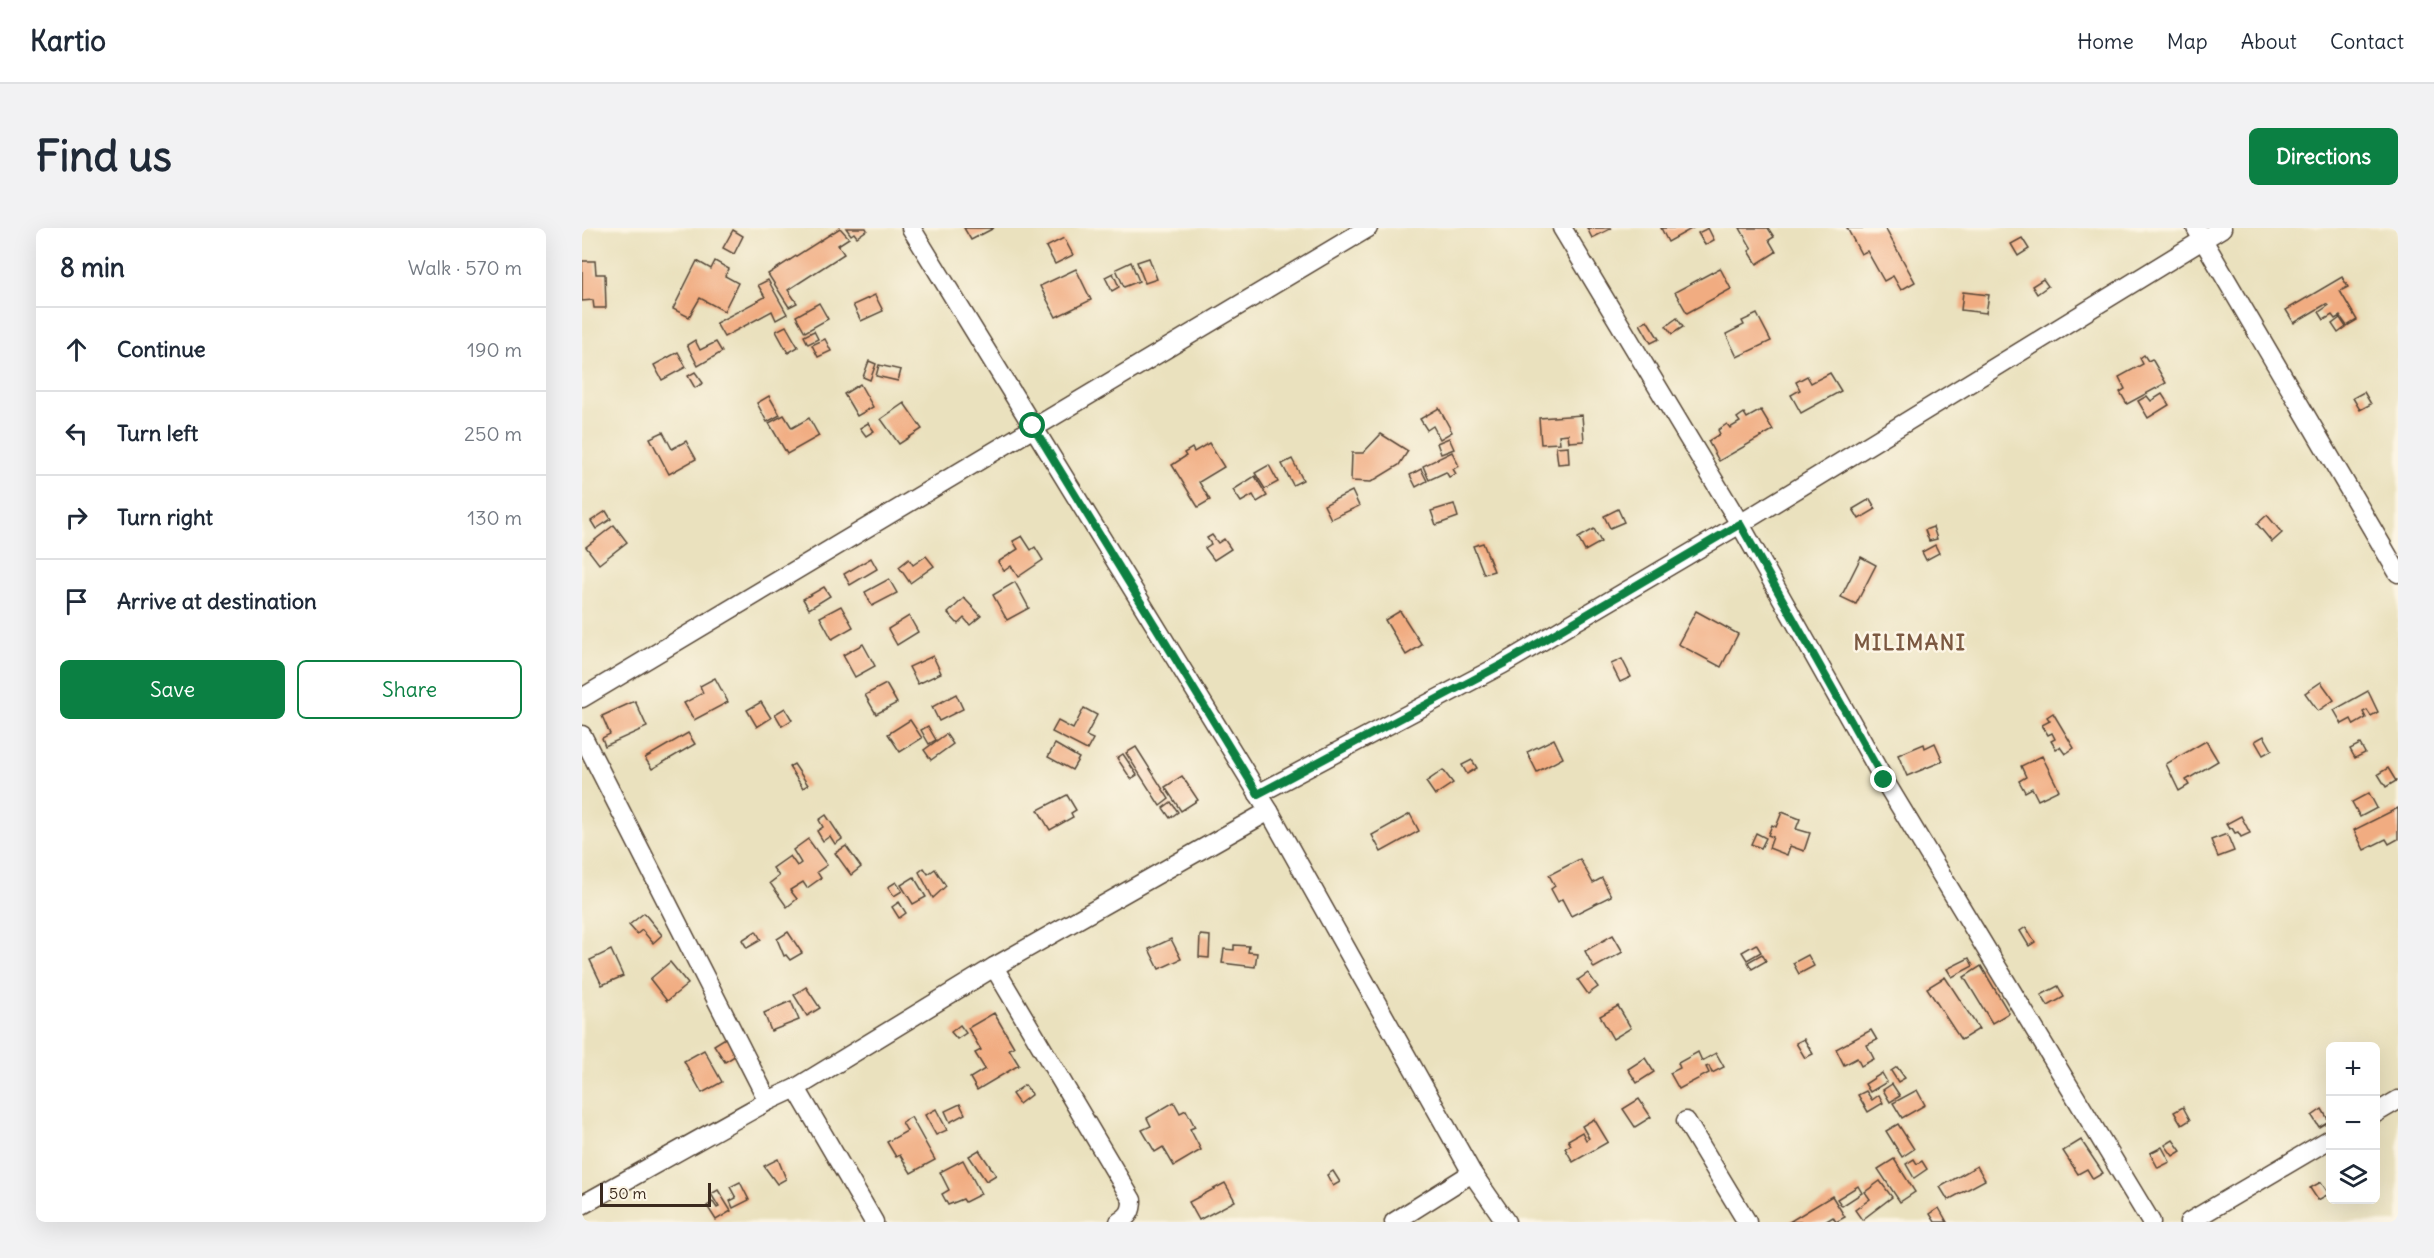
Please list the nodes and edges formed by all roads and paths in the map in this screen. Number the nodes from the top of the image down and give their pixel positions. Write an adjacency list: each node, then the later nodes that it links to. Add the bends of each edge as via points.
1 (911, 228): 6 (street)
2 (1368, 228): 6 (street)
3 (1562, 228): 7 (street)
4 (2222, 228): 5 (street)
5 (2200, 234): 7 (street); 8 (street)
6 (1033, 426): 9 (street); 11 (street)
7 (1740, 524): 11 (street, via 1503,664); 27 (street, via 1884,780)
8 (2398, 573)
9 (582, 698)
10 (582, 735): 16 (street)
11 (1258, 794): 12 (street)
12 (1269, 811): 13 (street); 20 (street)
13 (994, 967): 14 (street); 23 (street, via 1131,1200 1127,1218)
14 (796, 1088): 16 (street); 22 (street)
15 (2398, 1100): 17 (street)
16 (768, 1101): 21 (street)
17 (2380, 1111)
18 (1686, 1121): 26 (street)
19 (2326, 1142): 28 (street)
20 (1472, 1173): 24 (street); 25 (street)
21 (582, 1205)
22 (874, 1222)
23 (1119, 1222)
24 (1394, 1222)
25 (1506, 1222)
26 (1747, 1222)
27 (2151, 1222)
28 (2189, 1222)

